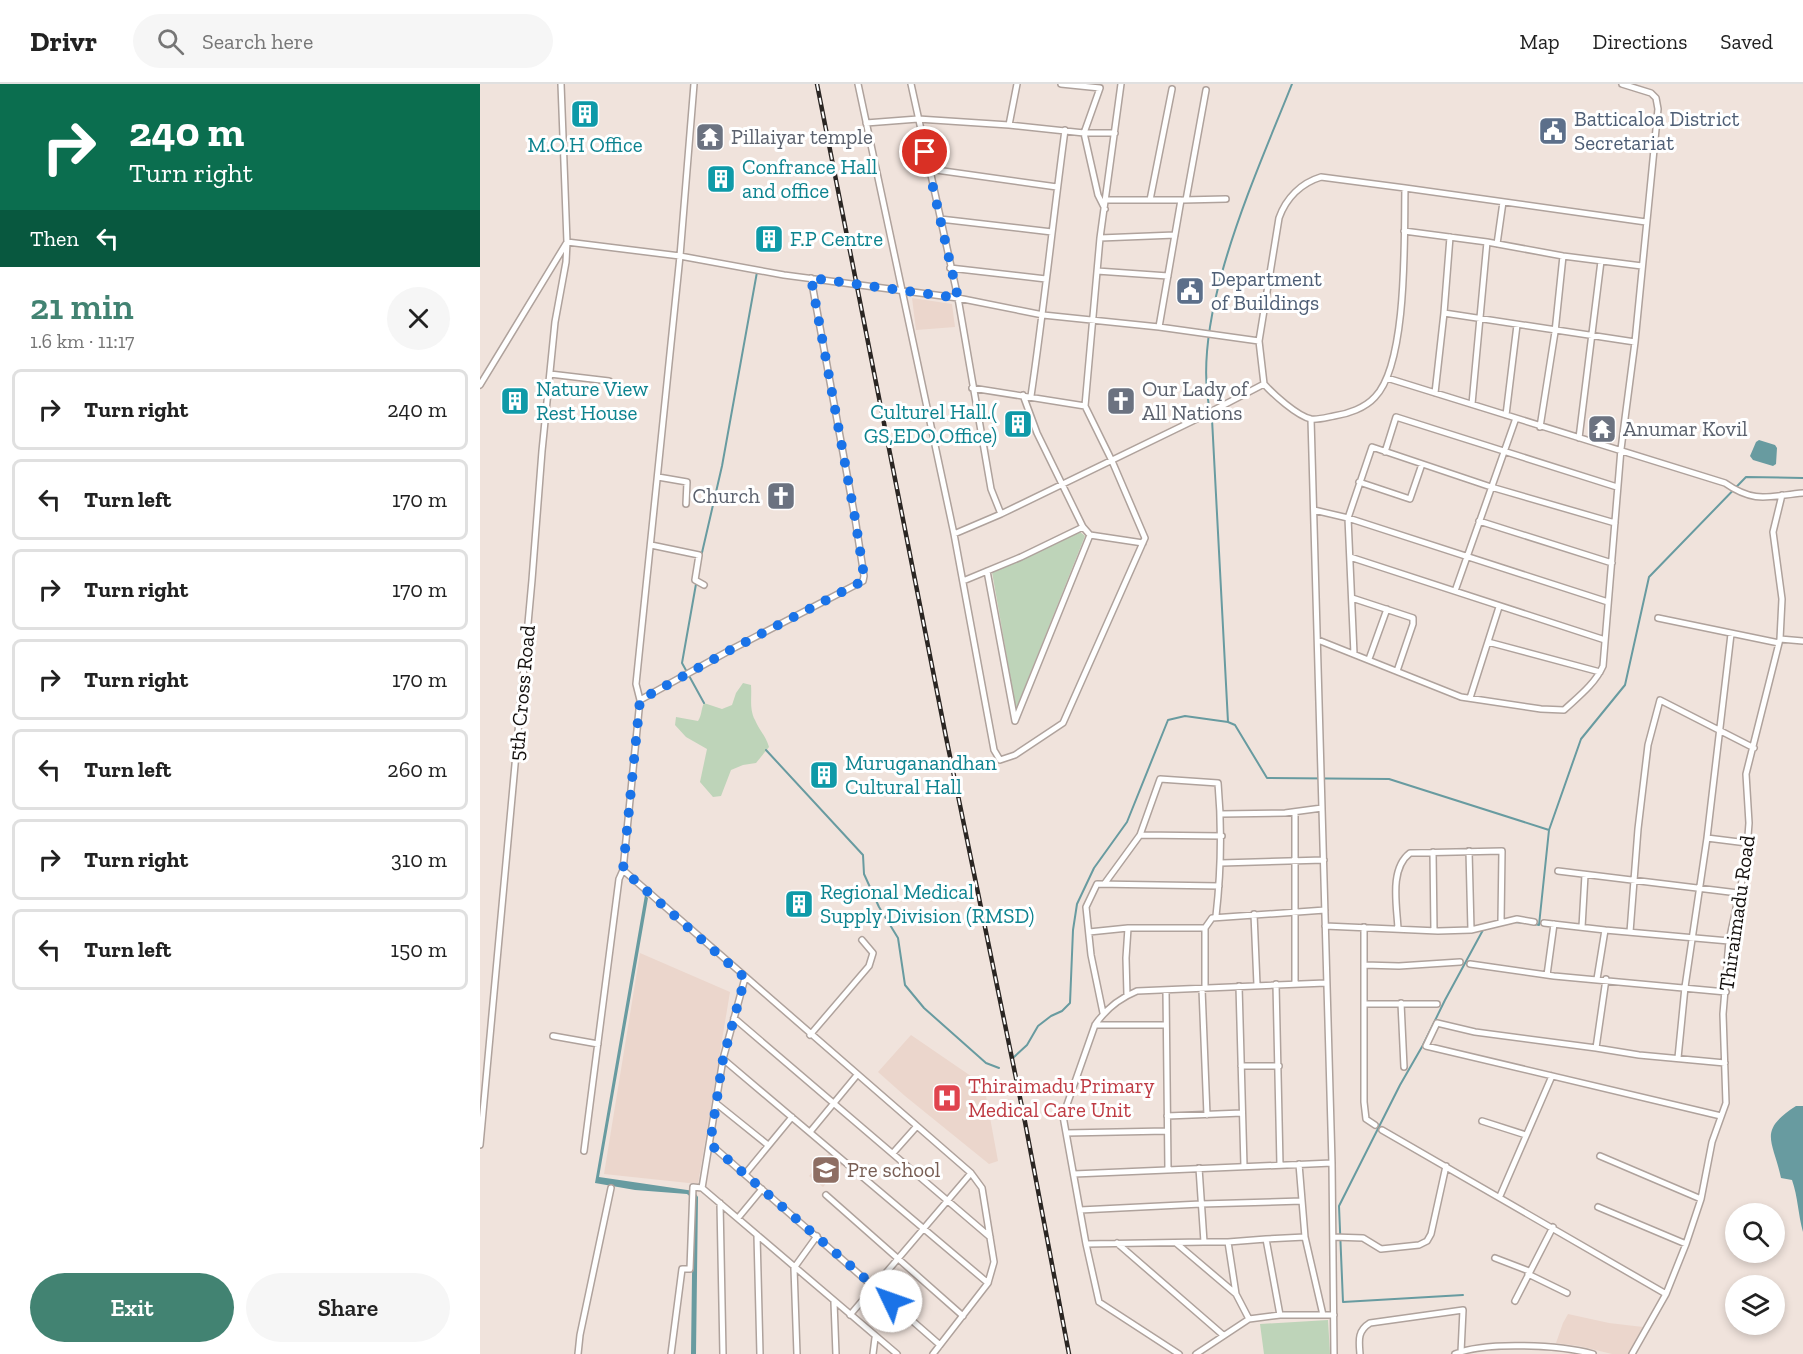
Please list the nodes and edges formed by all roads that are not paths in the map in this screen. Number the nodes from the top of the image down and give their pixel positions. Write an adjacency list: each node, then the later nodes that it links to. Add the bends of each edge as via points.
1 (561, 84): 33 (street, 5th Cross Road)
2 (694, 84): 36 (street)
3 (858, 84): 12 (street)
4 (911, 84): 11 (street)
5 (1017, 84): 13 (street)
6 (1061, 84): 15 (street, via 1100,88)
7 (1121, 84): 16 (street)
8 (1622, 84): 27 (street, via 1651,93 1658,109)
9 (1172, 89): 21 (street)
10 (1206, 90): 22 (street)
11 (918, 119): 12 (street); 13 (street); 17 (street)
12 (866, 123): 45 (street)
13 (1009, 125): 14 (street)
14 (1065, 130): 15 (street); 18 (street)
15 (1084, 133): 16 (street); 25 (street, via 1098,195)
16 (1115, 133): 20 (street)
17 (929, 169): 18 (street); 26 (street)
18 (1057, 187): 29 (street)
19 (1405, 188): 24 (street); 28 (street); 55 (street, via 1321,177 1297,190 1279,218)
20 (1106, 200): 21 (street); 25 (street)
21 (1150, 200): 22 (street)
22 (1184, 200): 23 (street); 30 (street)
23 (1226, 200)
24 (1503, 202): 27 (street); 35 (street)
25 (1105, 209): 32 (street)
26 (940, 219): 29 (street); 40 (street)
27 (1646, 222): 39 (street)
28 (1404, 231): 31 (street); 58 (street, via 1400,328)
29 (1052, 232): 44 (street)
30 (1175, 234): 32 (street); 42 (street)
31 (1450, 237): 34 (street); 47 (street)
32 (1100, 238): 41 (street)
33 (567, 242): 36 (street); 57 (street, 5th Cross Road); 61 (street)
34 (1487, 242): 35 (street); 49 (street)
35 (1497, 244): 37 (street)
36 (680, 256): 43 (street); 80 (street)
37 (1563, 256): 38 (street); 53 (street)
38 (1601, 261): 39 (street); 54 (street)
39 (1642, 266): 56 (street)
40 (951, 268): 44 (street); 46 (street)
41 (1097, 271): 42 (street); 50 (street)
42 (1168, 276): 52 (street)
43 (811, 278): 45 (street); 121 (street, via 863,581)
44 (1046, 279): 48 (street)
45 (901, 290): 46 (street); 94 (street)
46 (958, 298): 48 (street); 62 (street)
47 (1444, 314): 49 (street); 63 (street)
48 (1043, 315): 50 (street); 65 (street)
49 (1480, 319): 51 (street); 66 (street)
50 (1092, 320): 52 (street); 67 (street)
51 (1517, 325): 53 (street); 70 (street)
52 (1159, 327): 55 (street)
53 (1556, 332): 54 (street); 73 (street)
54 (1593, 337): 56 (street); 74 (street)
55 (1259, 341): 60 (street)
56 (1635, 342): 75 (street)
57 (550, 374): 59 (street); 218 (street, 5th Cross Road)
58 (1387, 378): 63 (street); 72 (street, via 1374,399 1347,414)
59 (609, 381)
60 (1264, 384): 68 (street); 72 (street)
61 (480, 385)
62 (972, 388): 64 (street); 89 (street, via 991,489)
63 (1435, 393): 66 (street)
64 (1023, 395): 65 (street); 82 (street)
65 (1031, 396): 67 (street)
66 (1472, 404): 70 (street)
67 (1084, 406): 78 (street)
68 (1214, 410)
69 (1205, 415): 78 (street)
70 (1506, 415): 71 (street)
71 (1516, 418): 73 (street); 77 (street)
72 (1311, 419): 88 (street)
73 (1540, 427): 74 (street)
74 (1579, 438): 75 (street)
75 (1621, 449): 84 (street); 86 (street, via 1725,483 1740,494 1761,498)
76 (1385, 452): 77 (street, via 1396,417); 79 (street); 81 (street, via 1372,447)
77 (1504, 452): 83 (street); 84 (street)
78 (1112, 461): 82 (street); 96 (street, via 1145,538)
79 (1422, 464): 81 (street, via 1410,499); 83 (street)
80 (658, 477): 87 (street, via 687,482); 97 (street)
81 (1359, 482): 90 (street)
82 (1062, 485): 89 (street); 93 (street)
83 (1491, 487): 91 (street); 92 (street)
84 (1617, 487): 92 (street)
85 (1803, 493): 86 (street)
86 (1782, 495): 114 (street, Thiraimadu Road, via 1773,532 1782,599)
87 (686, 504)
88 (1314, 510): 90 (street); 111 (street)
89 (1001, 514): 94 (street)
90 (1348, 518): 98 (street); 99 (street)
91 (1479, 522): 98 (street); 100 (street)
92 (1615, 523): 100 (street)
93 (1083, 527): 95 (street); 101 (street)
94 (954, 534): 102 (street)
95 (1090, 535): 96 (street); 101 (street, via 1015,721)
96 (1143, 543): 102 (street, via 1063,723 1015,755 1000,760 994,750)
97 (651, 545): 103 (street, via 699,555 695,580); 121 (street, via 636,684)
98 (1466, 556): 104 (street); 106 (street)
99 (1350, 557): 104 (street); 105 (street)
100 (1612, 563): 106 (street)
101 (987, 571): 102 (street)
102 (963, 581)
103 (704, 585)
104 (1455, 591): 107 (street)
105 (1352, 598): 108 (street); 116 (street)
106 (1608, 602): 112 (street)
107 (1499, 607): 112 (street); 115 (street)
108 (1387, 609): 117 (street); 118 (street, via 1413,618)
109 (1658, 618): 110 (street)
110 (1731, 634): 114 (street); 122 (street)
111 (1318, 640): 116 (street); 124 (street)
112 (1605, 640): 119 (street)
113 (1803, 640): 114 (street)
114 (1779, 641): 123 (street, Thiraimadu Road)
115 (1488, 642): 119 (street); 120 (street)
116 (1354, 654): 117 (street)
117 (1369, 659): 118 (street)
118 (1397, 671): 120 (street)
119 (1600, 672): 120 (street, via 1564,710)
120 (1470, 698)
121 (640, 700): 136 (street)
122 (1719, 730): 123 (street); 129 (street); 139 (street, via 1660,700 1648,746)
123 (1754, 748): 130 (street, Thiraimadu Road, via 1746,774)
124 (1322, 808): 125 (street); 133 (street)
125 (1295, 812): 126 (street); 134 (street)
126 (1221, 814): 127 (street, via 1218,783 1160,779); 128 (street)
127 (1140, 835): 128 (street); 140 (street)
128 (1222, 836): 135 (street)
129 (1707, 838): 130 (street); 142 (street)
130 (1747, 843): 143 (street, Thiraimadu Road)
131 (1469, 851): 132 (street); 148 (street, via 1502,851); 158 (street)
132 (1433, 852): 157 (street, via 1410,853 1404,858 1396,889); 160 (street)
133 (1324, 860): 134 (street); 144 (street)
134 (1294, 861): 135 (street); 145 (street)
135 (1221, 863): 141 (street)
136 (623, 870): 170 (street); 192 (street)
137 (1557, 871): 138 (street)
138 (1586, 875): 139 (street); 154 (street)
139 (1634, 882): 142 (street); 162 (street)
140 (1105, 883): 141 (street); 161 (street, via 1098,884 1086,907)
141 (1219, 886): 147 (street)
142 (1699, 888): 143 (street); 163 (street)
143 (1738, 893): 165 (street, Thiraimadu Road)
144 (1325, 910): 145 (street); 152 (street)
145 (1295, 913): 146 (street); 173 (street)
146 (1254, 914): 147 (street); 176 (street)
147 (1216, 916): 156 (street)
148 (1501, 921): 149 (street); 158 (street)
149 (1534, 922)
150 (1544, 923): 151 (street)
151 (1554, 924): 154 (street); 169 (street)
152 (1325, 926): 153 (street); 174 (street)
153 (1364, 927): 157 (street); 168 (street)
154 (1581, 927): 159 (street)
155 (1128, 928): 156 (street); 161 (street); 182 (street)
156 (1205, 928): 179 (street)
157 (1398, 929): 160 (street)
158 (1471, 930): 160 (street)
159 (1605, 930): 162 (street); 171 (street)
160 (1434, 931)
161 (1089, 932): 186 (street)
162 (1630, 932): 163 (street)
163 (1692, 938): 165 (street); 178 (street)
164 (862, 940): 190 (street, via 873,953 869,966)
165 (1729, 941): 181 (street, Thiraimadu Road)
166 (1460, 962): 168 (street)
167 (1470, 964): 169 (street)
168 (1364, 965): 184 (street)
169 (1547, 975): 171 (street)
170 (745, 978): 187 (street); 190 (street)
171 (1597, 979): 172 (street)
172 (1606, 980): 178 (street); 193 (street)
173 (1295, 983): 174 (street); 175 (street)
174 (1326, 983): 223 (street)
175 (1276, 984): 176 (street); 198 (street)
176 (1257, 985): 177 (street)
177 (1239, 986): 179 (street); 197 (street)
178 (1685, 987): 181 (street); 194 (street)
179 (1204, 988): 180 (street); 205 (street)
180 (1166, 990): 182 (street); 189 (street)
181 (1726, 992): 196 (street, Thiraimadu Road)
182 (1127, 995): 186 (street)
183 (1401, 1003): 184 (street); 185 (street); 199 (street)
184 (1364, 1004): 210 (street, via 1364,1102 1366,1119)
185 (1437, 1004)
186 (1103, 1013): 188 (street)
187 (734, 1018): 195 (street); 202 (street)
188 (1095, 1025): 189 (street); 215 (street, via 1063,1116)
189 (1166, 1025): 207 (street)
190 (810, 1035): 200 (street)
191 (553, 1036): 192 (street)
192 (598, 1044): 220 (street)
193 (1596, 1048): 194 (street); 201 (street, via 1486,1034 1437,1023 1426,1046)
194 (1678, 1058): 196 (street)
195 (723, 1059): 203 (street); 206 (street)
196 (1725, 1063): 208 (street, Thiraimadu Road, via 1726,1102)
197 (1241, 1066): 198 (street); 204 (street)
198 (1278, 1066): 224 (street)
199 (1404, 1067)
200 (857, 1075): 202 (street); 211 (street)
201 (1552, 1076): 208 (street); 216 (street)
202 (835, 1103): 214 (street); 221 (street)
203 (717, 1104): 217 (street); 219 (street)
204 (1242, 1113): 205 (street); 226 (street)
205 (1207, 1115): 207 (street)
206 (792, 1116): 214 (street); 219 (street)
207 (1167, 1116): 213 (street)
208 (1721, 1116): 238 (street, Thiraimadu Road)
209 (1482, 1121): 216 (street)
210 (1375, 1125)
211 (917, 1126): 221 (street); 230 (street)
212 (1382, 1130): 227 (street)
213 (1167, 1131): 215 (street); 229 (street)
214 (810, 1132): 247 (street)
215 (1066, 1133): 232 (street)
216 (1527, 1135): 237 (street)
217 (710, 1144): 231 (street); 234 (street)
218 (480, 1145)
219 (768, 1145): 231 (street)
220 (584, 1151)
221 (892, 1153): 240 (street)
222 (1600, 1156): 238 (street)
223 (1332, 1163): 225 (street); 252 (street)
224 (1280, 1164): 225 (street); 226 (street)
225 (1299, 1164): 239 (street)
226 (1244, 1166): 228 (street)
227 (1446, 1166): 237 (street); 252 (street, via 1427,1241 1381,1249 1363,1238)
228 (1199, 1168): 229 (street); 242 (street)
229 (1168, 1169): 232 (street)
230 (971, 1173): 240 (street); 250 (street, via 982,1188)
231 (745, 1174): 235 (street)
232 (1074, 1174): 244 (street)
233 (611, 1188): 281 (street)
234 (702, 1188): 241 (street); 282 (street, via 693,1187 690,1269 682,1269)
235 (762, 1190): 245 (street); 249 (street)
236 (826, 1195): 261 (street)
237 (1500, 1196): 246 (street)
238 (1701, 1199): 259 (street, Thiraimadu Road)
239 (1302, 1201): 242 (street); 251 (street)
240 (948, 1202): 247 (street); 250 (street)
241 (720, 1203): 245 (street); 283 (street)
242 (1201, 1204): 244 (street); 254 (street)
243 (1598, 1207): 259 (street)
244 (1080, 1210): 257 (street)
245 (738, 1218): 248 (street)
246 (1553, 1227): 263 (street); 268 (street)
247 (923, 1230): 261 (street); 264 (street)
248 (757, 1235): 262 (street); 284 (street)
249 (817, 1236): 262 (street); 265 (street)
250 (990, 1237): 264 (street, via 994,1262)
251 (1305, 1237): 253 (street); 272 (street)
252 (1338, 1238): 273 (street)
253 (1266, 1239): 255 (street); 271 (street)
254 (1204, 1242): 255 (street); 256 (street)
255 (1228, 1242): 267 (street)
256 (1176, 1243): 258 (street); 267 (street)
257 (1086, 1244): 258 (street); 290 (street, via 1099,1302)
258 (1117, 1244): 277 (street)
259 (1686, 1244): 268 (street, Thiraimadu Road)
260 (1496, 1258): 263 (street)
261 (900, 1259): 265 (street); 275 (street)
262 (794, 1268): 270 (street); 285 (street)
263 (1529, 1272): 266 (street); 269 (street)
264 (988, 1284): 275 (street)
265 (875, 1287): 274 (street); 279 (street)
266 (1567, 1293)
267 (1236, 1294): 276 (street)
268 (1666, 1294): 295 (street, Thiraimadu Road)
269 (1515, 1301)
270 (834, 1302): 274 (street); 286 (street)
271 (1280, 1315): 272 (street); 276 (street)
272 (1323, 1315): 273 (street)
273 (1334, 1315): 292 (street)
274 (850, 1316): 278 (street)
275 (963, 1316): 279 (street)
276 (1249, 1319): 277 (street)
277 (1223, 1335): 291 (street)
278 (876, 1338): 287 (street); 288 (street)
279 (940, 1345): 289 (street)
280 (1458, 1353): 293 (street, via 1463,1310 1370,1323 1359,1335); 294 (street, via 1481,1348 1557,1347)
281 (578, 1354)
282 (671, 1354)
283 (723, 1354)
284 (760, 1354)
285 (797, 1354)
286 (836, 1354)
287 (873, 1354)
288 (897, 1354)
289 (933, 1354)
290 (1179, 1354)
291 (1196, 1354)
292 (1334, 1354)
293 (1360, 1354)
294 (1593, 1354)
295 (1632, 1354)

